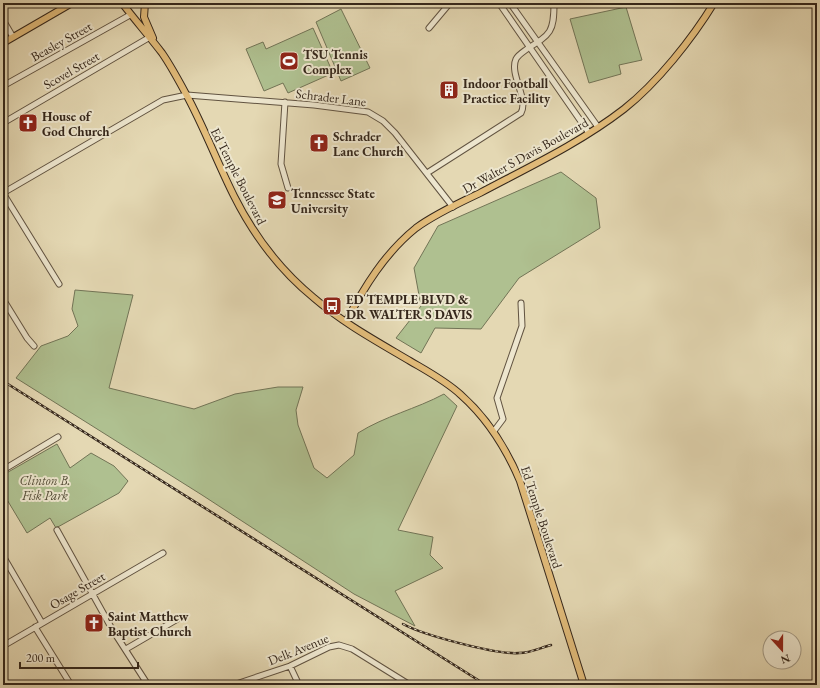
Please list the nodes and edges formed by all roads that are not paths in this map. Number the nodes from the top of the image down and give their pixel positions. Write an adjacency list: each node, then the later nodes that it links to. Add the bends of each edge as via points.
1 (72, 3): 12 (main road)
2 (122, 3): 9 (main road, Ed Temple Boulevard)
3 (145, 3): 17 (main road, via 144,17)
4 (450, 3): 11 (street)
5 (499, 3): 16 (street)
6 (510, 3): 14 (street)
7 (554, 3): 14 (street, via 553,27)
8 (714, 3): 22 (main road, Dr Walter S Davis Boulevard, via 703,22 654,82 624,109)
9 (130, 15): 13 (main road, Ed Temple Boulevard); 18 (street, Beasley Street)
10 (3, 20): 12 (street)
11 (430, 28)
12 (13, 37): 15 (main road)
13 (150, 37): 17 (main road, Ed Temple Boulevard); 21 (street, Scovel Street)
14 (538, 42): 16 (street); 22 (street)
15 (3, 43)
16 (530, 47): 23 (street); 24 (street, via 517,58 515,64 523,107 521,113)
17 (163, 55): 19 (main road, Ed Temple Boulevard)
18 (3, 86)
19 (187, 95): 20 (street, Schrader Lane); 26 (street, Schrader Lane, via 163,100); 31 (main road, Ed Temple Boulevard, via 234,195 258,235 294,279)
20 (285, 102): 24 (street, Schrader Lane, via 372,113 391,128); 25 (street, via 281,164)
21 (3, 122)
22 (598, 127): 23 (main road, Dr Walter S Davis Boulevard)
23 (589, 133): 27 (main road, Dr Walter S Davis Boulevard)
24 (427, 173): 27 (street, Schrader Lane)
25 (288, 188)
26 (3, 193): 28 (street)
27 (453, 207): 31 (main road, Dr Walter S Davis Boulevard, via 417,228 384,260 363,288)
28 (59, 284)
29 (3, 299): 32 (street)
30 (522, 303): 33 (street, via 522,326 497,398 503,419)
31 (346, 322): 33 (main road, Ed Temple Boulevard, via 443,381 460,394)
32 (34, 346)
33 (494, 431): 51 (main road, Ed Temple Boulevard, via 520,481)
34 (58, 437): 35 (street)
35 (3, 470)
36 (57, 530): 39 (street)
37 (163, 553): 39 (street, Osage Street)
38 (3, 556): 41 (street)
39 (92, 594): 41 (street, Osage Street); 44 (street)
40 (181, 618): 44 (street)
41 (42, 623): 42 (street, Osage Street)
42 (36, 627): 43 (street, Osage Street); 46 (street)
43 (3, 646)
44 (126, 649): 47 (street)
45 (290, 666): 48 (street, Delk Avenue); 49 (street); 50 (street, Delk Avenue, via 329,647 339,645 352,649)
46 (71, 685)
47 (148, 685)
48 (233, 685)
49 (300, 685)
50 (410, 685)
51 (584, 685)

